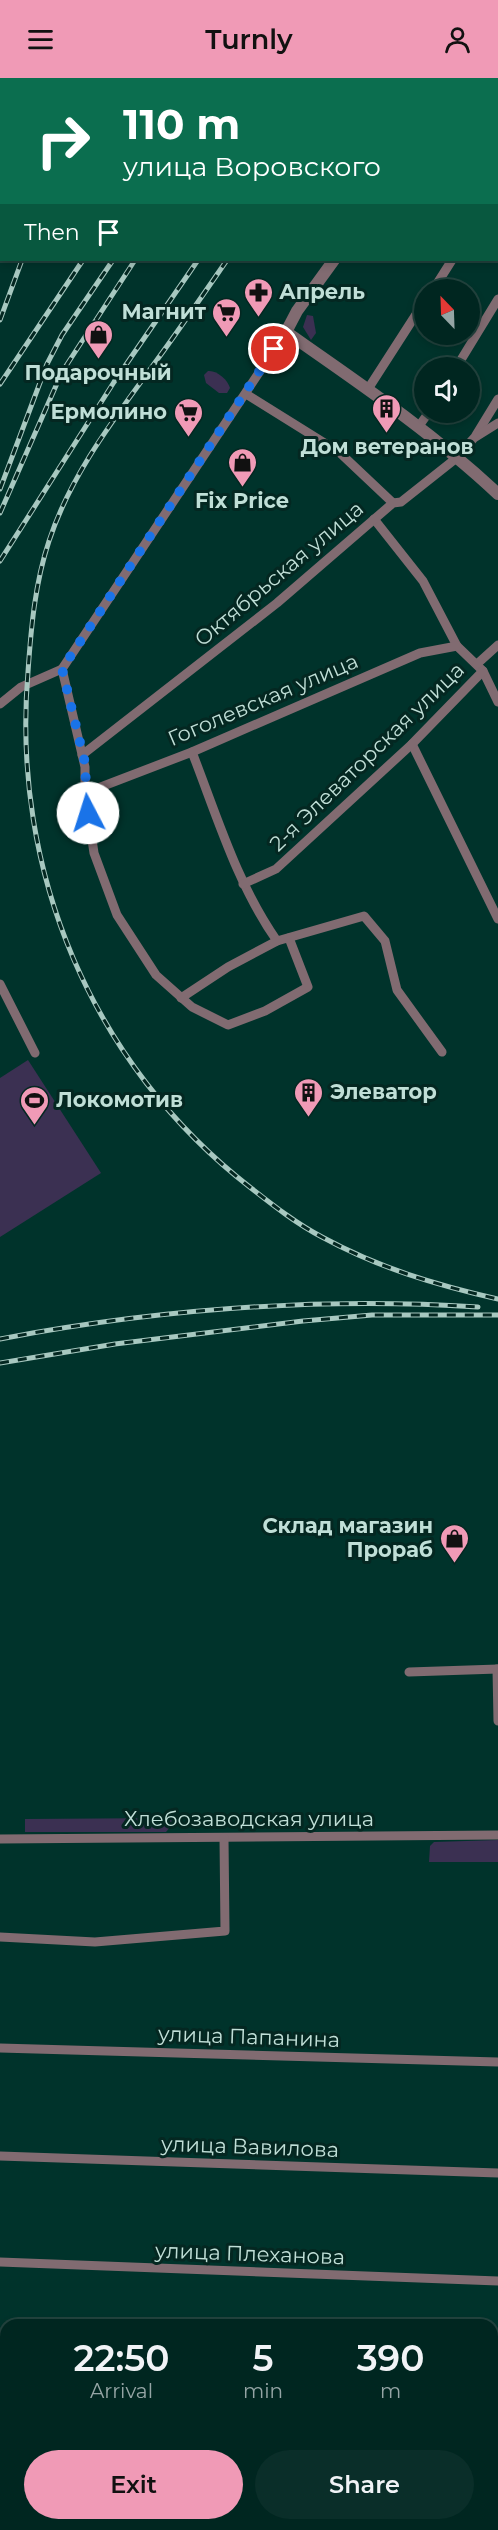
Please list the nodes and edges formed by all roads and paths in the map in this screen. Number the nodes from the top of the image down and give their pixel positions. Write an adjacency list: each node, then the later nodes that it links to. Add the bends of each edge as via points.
1 (333, 261): 6 (street)
2 (451, 261): 3 (street)
3 (440, 279)
4 (498, 299): 7 (street)
5 (414, 318): 8 (street)
6 (286, 332): 8 (street); 9 (street)
7 (463, 357)
8 (368, 389): 13 (street)
9 (246, 394): 17 (street, via 339,452); 22 (street)
10 (498, 399): 14 (street)
11 (421, 423): 13 (street)
12 (498, 423): 14 (street, Октябрьская улица)
13 (419, 426): 15 (street)
14 (474, 438): 15 (street, Октябрьская улица)
15 (457, 456): 16 (street); 17 (street, Октябрьская улица, via 401,502)
16 (498, 494)
17 (393, 503): 18 (street, Октябрьская улица)
18 (374, 519): 20 (street, via 423,581); 27 (street, Октябрьская улица, via 277,603)
19 (498, 645): 21 (street, 2-я Элеваторская улица)
20 (456, 646): 21 (street); 26 (street, Гоголевская улица, via 420,653)
21 (480, 667): 23 (street); 25 (street, 2-я Элеваторская улица)
22 (62, 669): 24 (street, via 21,687); 27 (street)
23 (498, 702)
24 (0, 704)
25 (412, 744): 29 (street, 2-я Элеваторская улица, via 276,868); 30 (street)
26 (192, 752): 28 (street, Гоголевская улица); 29 (street)
27 (82, 755): 28 (street, via 86,767)
28 (85, 793): 34 (street, via 94,853 117,915 156,975)
29 (243, 884): 32 (street)
30 (498, 919)
31 (289, 938): 32 (street); 34 (street, via 308,987 274,1006 228,1025); 35 (street, via 364,916 385,941 397,990)
32 (277, 941): 34 (street)
33 (0, 984): 36 (street)
34 (181, 998)
35 (442, 1052)
36 (35, 1053)
37 (497, 1669): 38 (street); 39 (street)
38 (409, 1672)
39 (498, 1721)
40 (498, 1835): 41 (street, Хлебозаводская улица)
41 (224, 1838): 42 (street, Хлебозаводская улица); 43 (street, via 225,1931 95,1942)
42 (0, 1839)
43 (0, 1937)
44 (0, 2048): 45 (street, улица Папанина)
45 (498, 2062)
46 (0, 2156): 47 (street, улица Вавилова)
47 (498, 2173)
48 (0, 2262): 49 (street, улица Плеханова)
49 (498, 2281)

